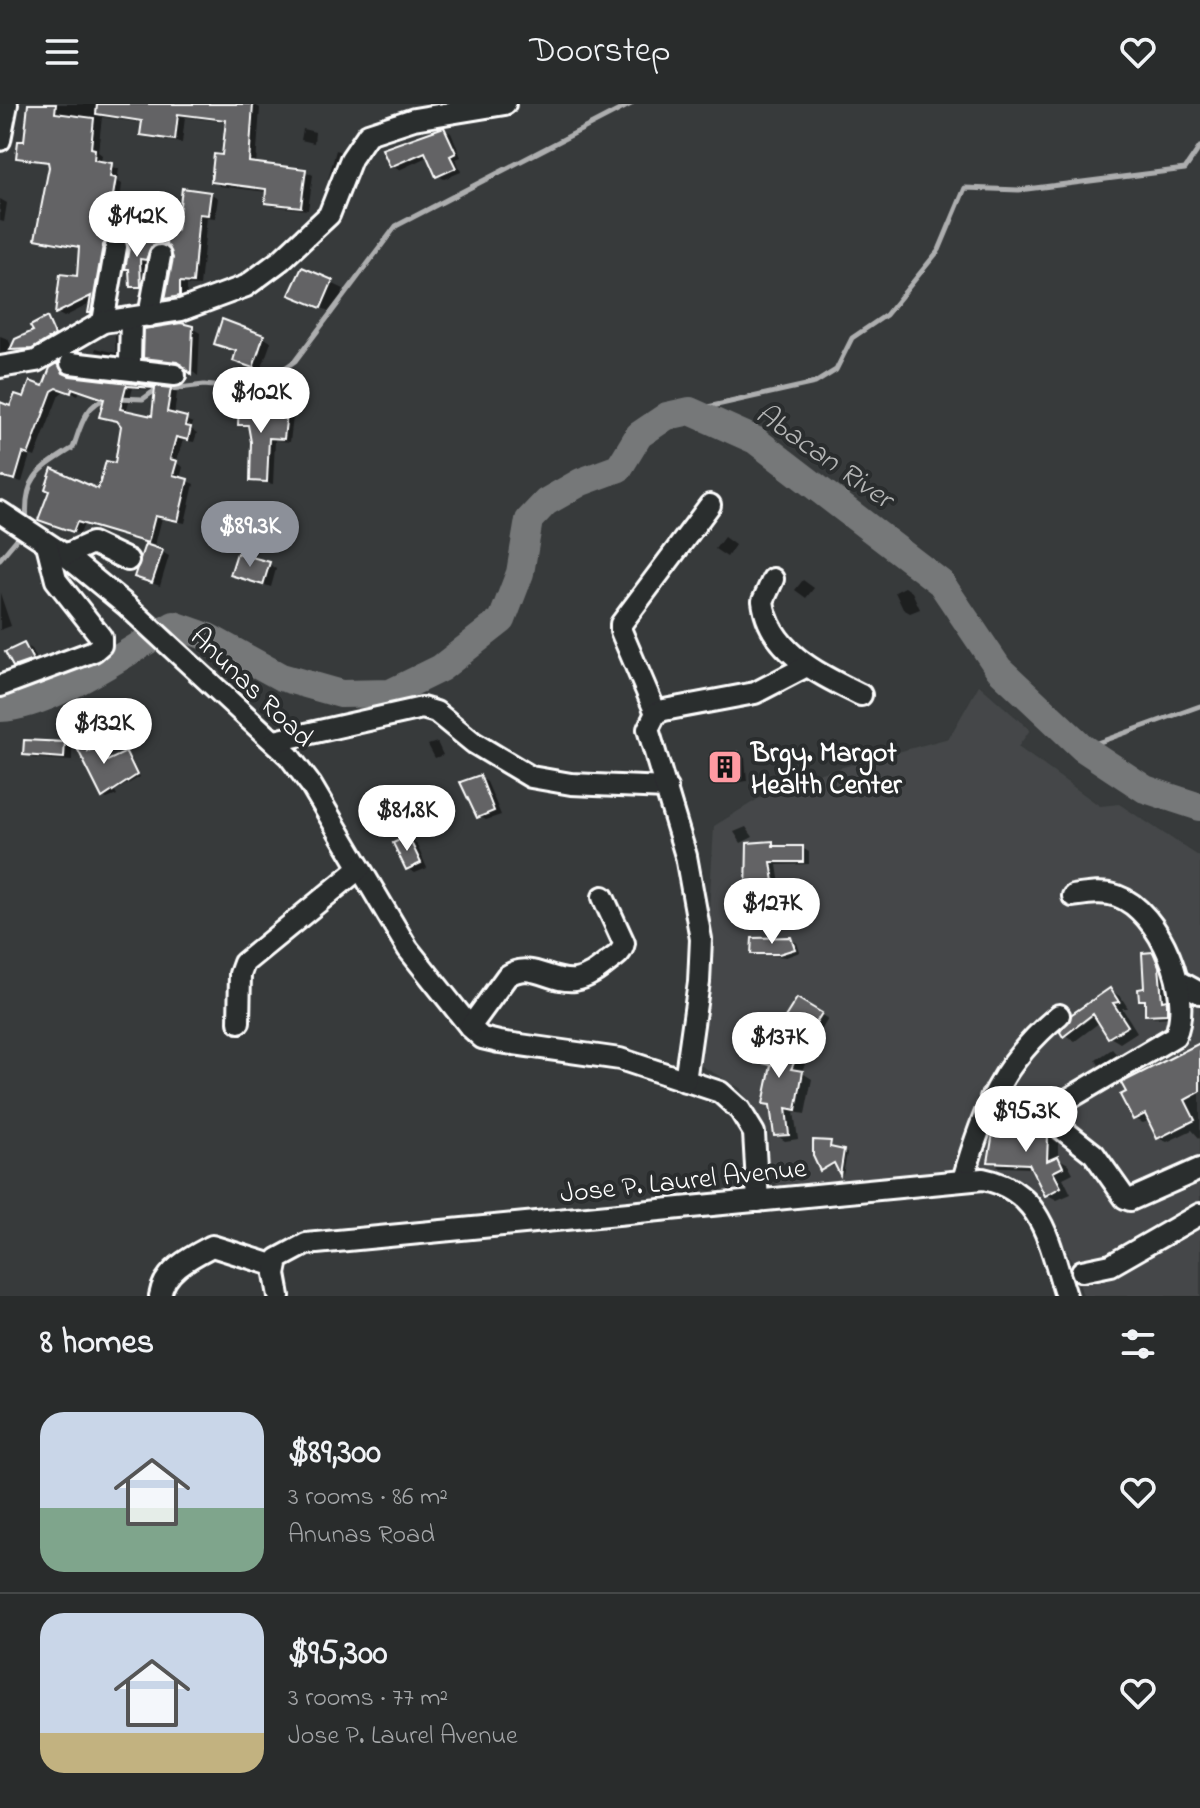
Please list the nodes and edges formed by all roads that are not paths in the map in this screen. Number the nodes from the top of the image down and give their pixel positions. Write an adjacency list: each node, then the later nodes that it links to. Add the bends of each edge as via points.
1 (505, 104): 6 (street, via 414,119 368,134 358,145 329,215 269,271 207,301)
2 (4, 112): 3 (street)
3 (0, 140)
4 (116, 247): 7 (street)
5 (160, 256): 6 (street)
6 (140, 317): 7 (street); 8 (street)
7 (103, 322): 9 (street)
8 (130, 362)
9 (69, 364): 10 (street, via 36,361); 11 (street)
10 (0, 367)
11 (175, 375)
12 (710, 505): 20 (street, via 621,624)
13 (6, 516): 14 (street, Anunas Road)
14 (51, 546): 15 (street, via 92,543); 18 (street, via 56,580 101,637 101,645); 21 (street, Anunas Road, via 127,606)
15 (128, 560)
16 (773, 579): 17 (street, via 764,612 772,630)
17 (805, 667): 19 (street); 20 (street, via 755,693)
18 (0, 686)
19 (861, 695)
20 (656, 713): 22 (street, via 648,729)
21 (275, 741): 22 (street, via 422,708 436,712 474,743 531,777); 23 (street, Anunas Road, via 311,785)
22 (667, 788): 31 (street, via 701,939)
23 (360, 868): 29 (street, via 244,963); 30 (street, Anunas Road, via 408,949)
24 (1073, 896): 26 (street, via 1116,896 1132,904 1173,960)
25 (603, 897): 30 (street, via 624,943 618,955 571,981 515,970)
26 (1180, 982): 27 (street); 33 (street, via 1181,1024 1175,1036)
27 (1200, 993)
28 (1059, 1015): 32 (street, via 1017,1054)
29 (239, 1022)
30 (470, 1027): 31 (street, Anunas Road, via 491,1040 620,1059)
31 (685, 1081): 36 (street, Anunas Road, via 720,1092 749,1123 757,1145)
32 (991, 1098): 33 (street); 35 (street)
33 (1043, 1114): 34 (street, via 1094,1154 1130,1200)
34 (1200, 1169)
35 (963, 1180): 36 (street, Jose P. Laurel Avenue); 42 (street, Jose P. Laurel Avenue, via 996,1182 1023,1197 1043,1225)
36 (758, 1201): 38 (street, Jose P. Laurel Avenue, via 320,1242 282,1254)
37 (1200, 1214): 39 (street, via 1111,1265)
38 (276, 1266): 40 (street, via 212,1246 173,1271); 41 (street)
39 (1082, 1271)
40 (160, 1296)
41 (279, 1296)
42 (1066, 1296)

